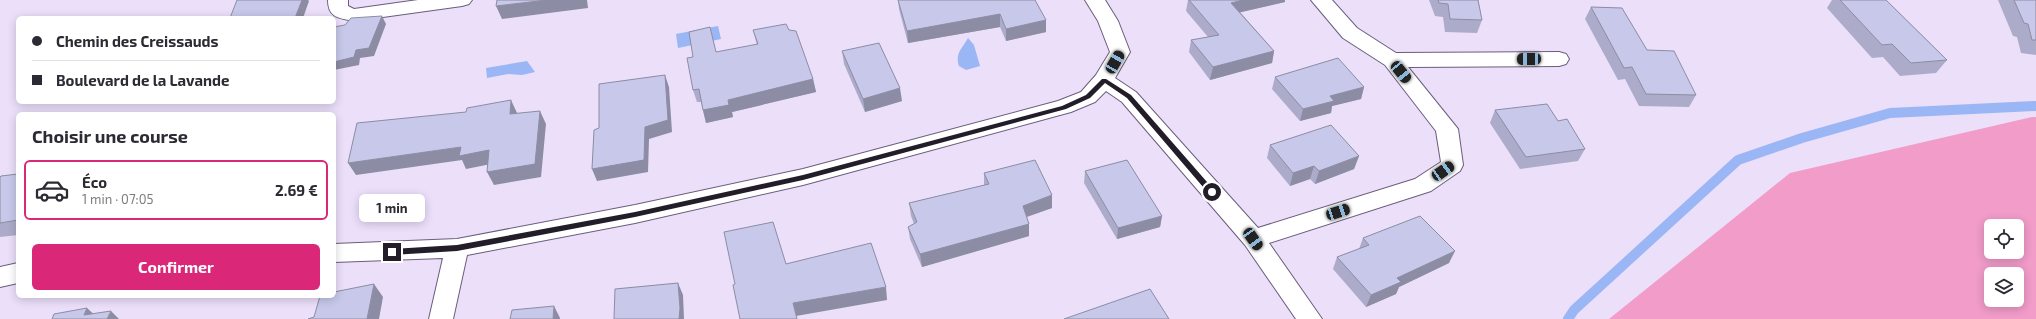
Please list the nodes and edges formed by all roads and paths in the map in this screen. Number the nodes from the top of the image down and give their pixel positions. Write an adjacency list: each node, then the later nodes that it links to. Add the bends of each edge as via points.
1 (338, 0): 2 (street, via 338,9 354,15)
2 (462, 0)
3 (1095, 0): 7 (street, via 1108,20 1120,52)
4 (1322, 0): 6 (street, via 1350,33)
5 (1559, 59): 6 (street)
6 (1392, 60): 8 (street, via 1447,129 1452,165 1424,185)
7 (1104, 80): 8 (street, via 1129,97); 9 (street, via 1088,97 1064,107 803,177 635,214)
8 (1253, 239): 14 (street)
9 (457, 248): 10 (street); 13 (street)
10 (336, 253)
11 (16, 273): 12 (street)
12 (0, 277)
13 (440, 319)
14 (1310, 319)

